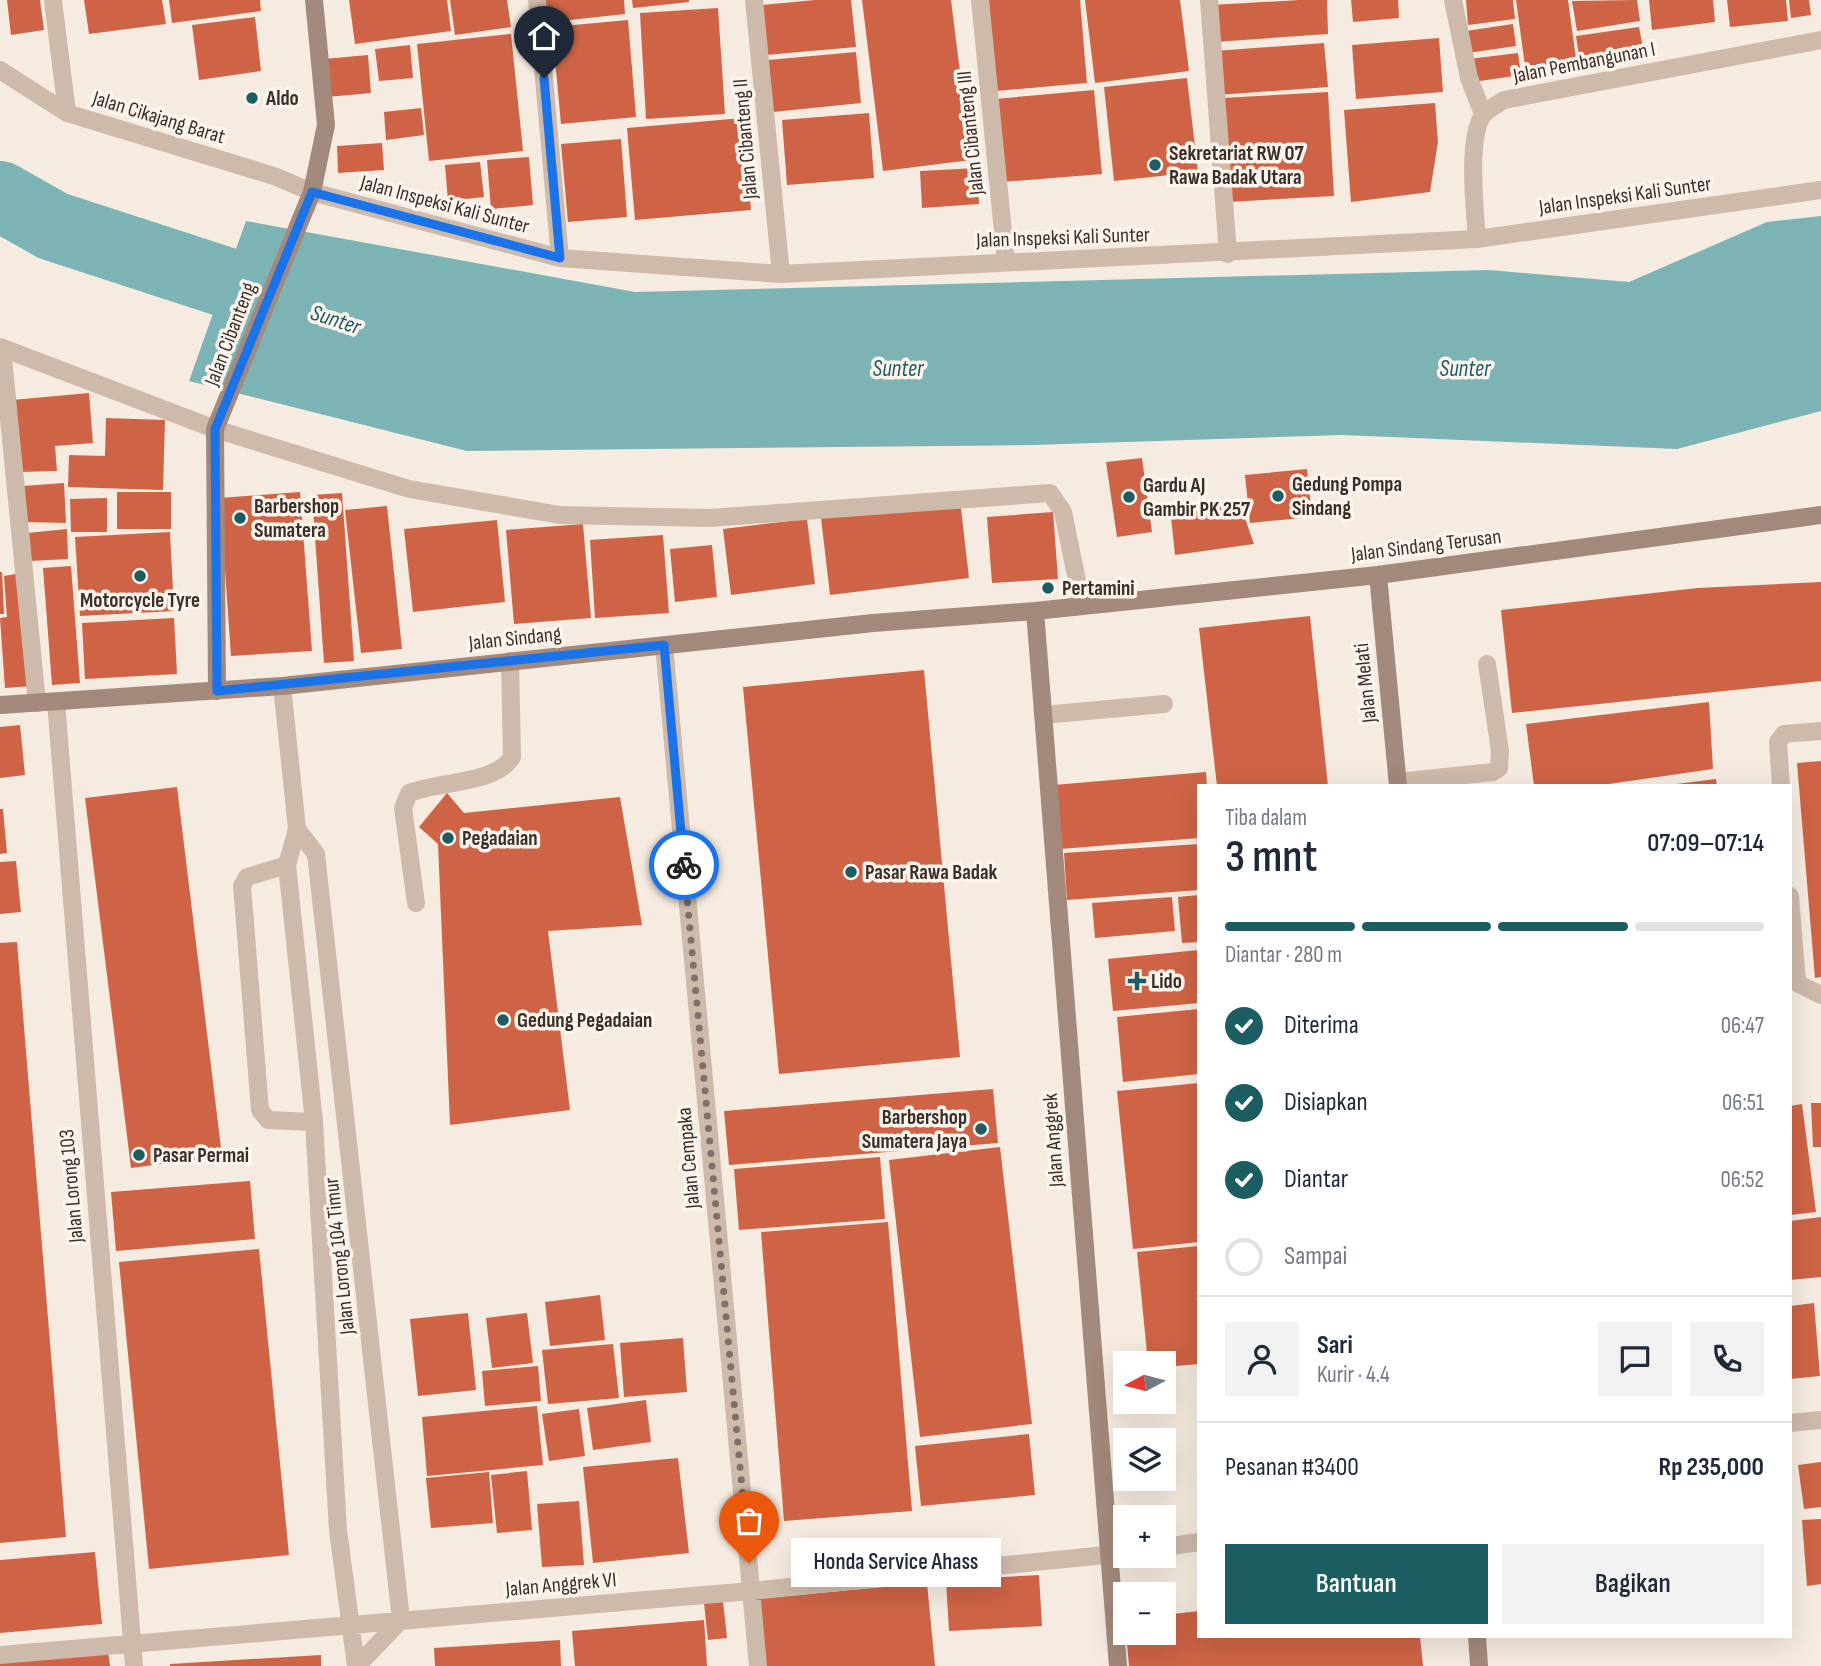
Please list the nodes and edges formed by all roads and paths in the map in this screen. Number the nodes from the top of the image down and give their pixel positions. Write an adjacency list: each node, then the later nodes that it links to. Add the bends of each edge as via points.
1 (53, 0): 10 (street)
2 (314, 0): 13 (street, Jalan Cibanteng, via 326,125)
3 (537, 0): 16 (street)
4 (754, 0): 18 (street, Jalan Cibanteng II)
5 (980, 0): 17 (street, Jalan Cibanteng III)
6 (1209, 0): 15 (street)
7 (1453, 0): 11 (street, via 1469,78)
8 (1821, 40): 11 (street, Jalan Pembangunan I, via 1504,100)
9 (0, 70): 10 (street, Jalan Cikajang Barat)
10 (67, 113): 13 (street, Jalan Cikajang Barat, via 274,176)
11 (1483, 114): 14 (street, via 1472,159)
12 (1821, 190): 14 (street, Jalan Inspeksi Kali Sunter)
13 (312, 192): 16 (street, Jalan Inspeksi Kali Sunter); 20 (street, Jalan Cibanteng)
14 (1476, 239): 15 (street, Jalan Inspeksi Kali Sunter)
15 (1228, 254): 17 (street, Jalan Inspeksi Kali Sunter)
16 (560, 258): 18 (street, Jalan Inspeksi Kali Sunter)
17 (1006, 262): 18 (street, Jalan Inspeksi Kali Sunter)
18 (780, 274)
19 (1, 347): 20 (street); 31 (street)
20 (215, 429): 23 (street, via 409,489 560,515 710,518 1050,493 1063,512); 29 (street, Jalan Cibanteng)
21 (1821, 515): 22 (street, Jalan Sindang Terusan)
22 (1378, 575): 23 (street, Jalan Sindang Terusan); 36 (street, Jalan Melati)
23 (1082, 606): 24 (street, Jalan Sindang Terusan)
24 (1035, 611): 25 (street, Jalan Sindang); 34 (street, Jalan Anggrek)
25 (664, 645): 26 (street, Jalan Sindang); 51 (street, Jalan Cempaka)
26 (510, 661): 28 (street, Jalan Sindang); 40 (street, via 512,757 505,769 426,786 409,793 403,808)
27 (1487, 664): 36 (street, via 1499,768)
28 (282, 685): 29 (street, Jalan Sindang); 38 (street, Jalan Lorong 104 Timur)
29 (217, 691): 30 (street, Jalan Sindang)
30 (56, 702): 31 (street, Jalan Sindang); 55 (street, Jalan Lorong 103)
31 (37, 703): 33 (street, Jalan Sindang)
32 (1164, 704): 34 (street)
33 (0, 705)
34 (1043, 715): 46 (street, Jalan Anggrek)
35 (1821, 731): 37 (street, via 1784,734 1778,742)
36 (1398, 784)
37 (1782, 784)
38 (298, 829): 39 (street, Jalan Lorong 104 Timur); 52 (street, Jalan Lorong 104 Timur, via 316,854)
39 (287, 865): 43 (street, Jalan Lorong 104 Timur); 43 (street, via 247,877 242,886 260,1110 268,1120)
40 (416, 903)
41 (1792, 921): 42 (street, via 1797,982)
42 (1821, 995)
43 (314, 1122): 53 (street, Jalan Lorong 104 Timur, via 338,1530)
44 (1821, 1420): 45 (street)
45 (1792, 1423)
46 (1113, 1520)
47 (1197, 1542): 48 (street)
48 (1176, 1545)
49 (1113, 1554): 51 (street, Jalan Anggrek VI)
50 (1116, 1568): 60 (street, Jalan Anggrek)
51 (751, 1591): 52 (street, Jalan Anggrek VI); 59 (street, Jalan Cempaka)
52 (401, 1620): 53 (street, Jalan Anggrek VI); 58 (street, Jalan Lorong 104 Timur)
53 (350, 1624): 55 (street, Jalan Anggrek VI); 58 (street, Jalan Lorong 104 Timur)
54 (1477, 1638): 61 (street)
55 (131, 1646): 56 (street, Jalan Anggrek VI); 57 (street, Jalan Lorong 103)
56 (0, 1655)
57 (134, 1666)
58 (356, 1666)
59 (758, 1666)
60 (1118, 1666)
61 (1479, 1666)

